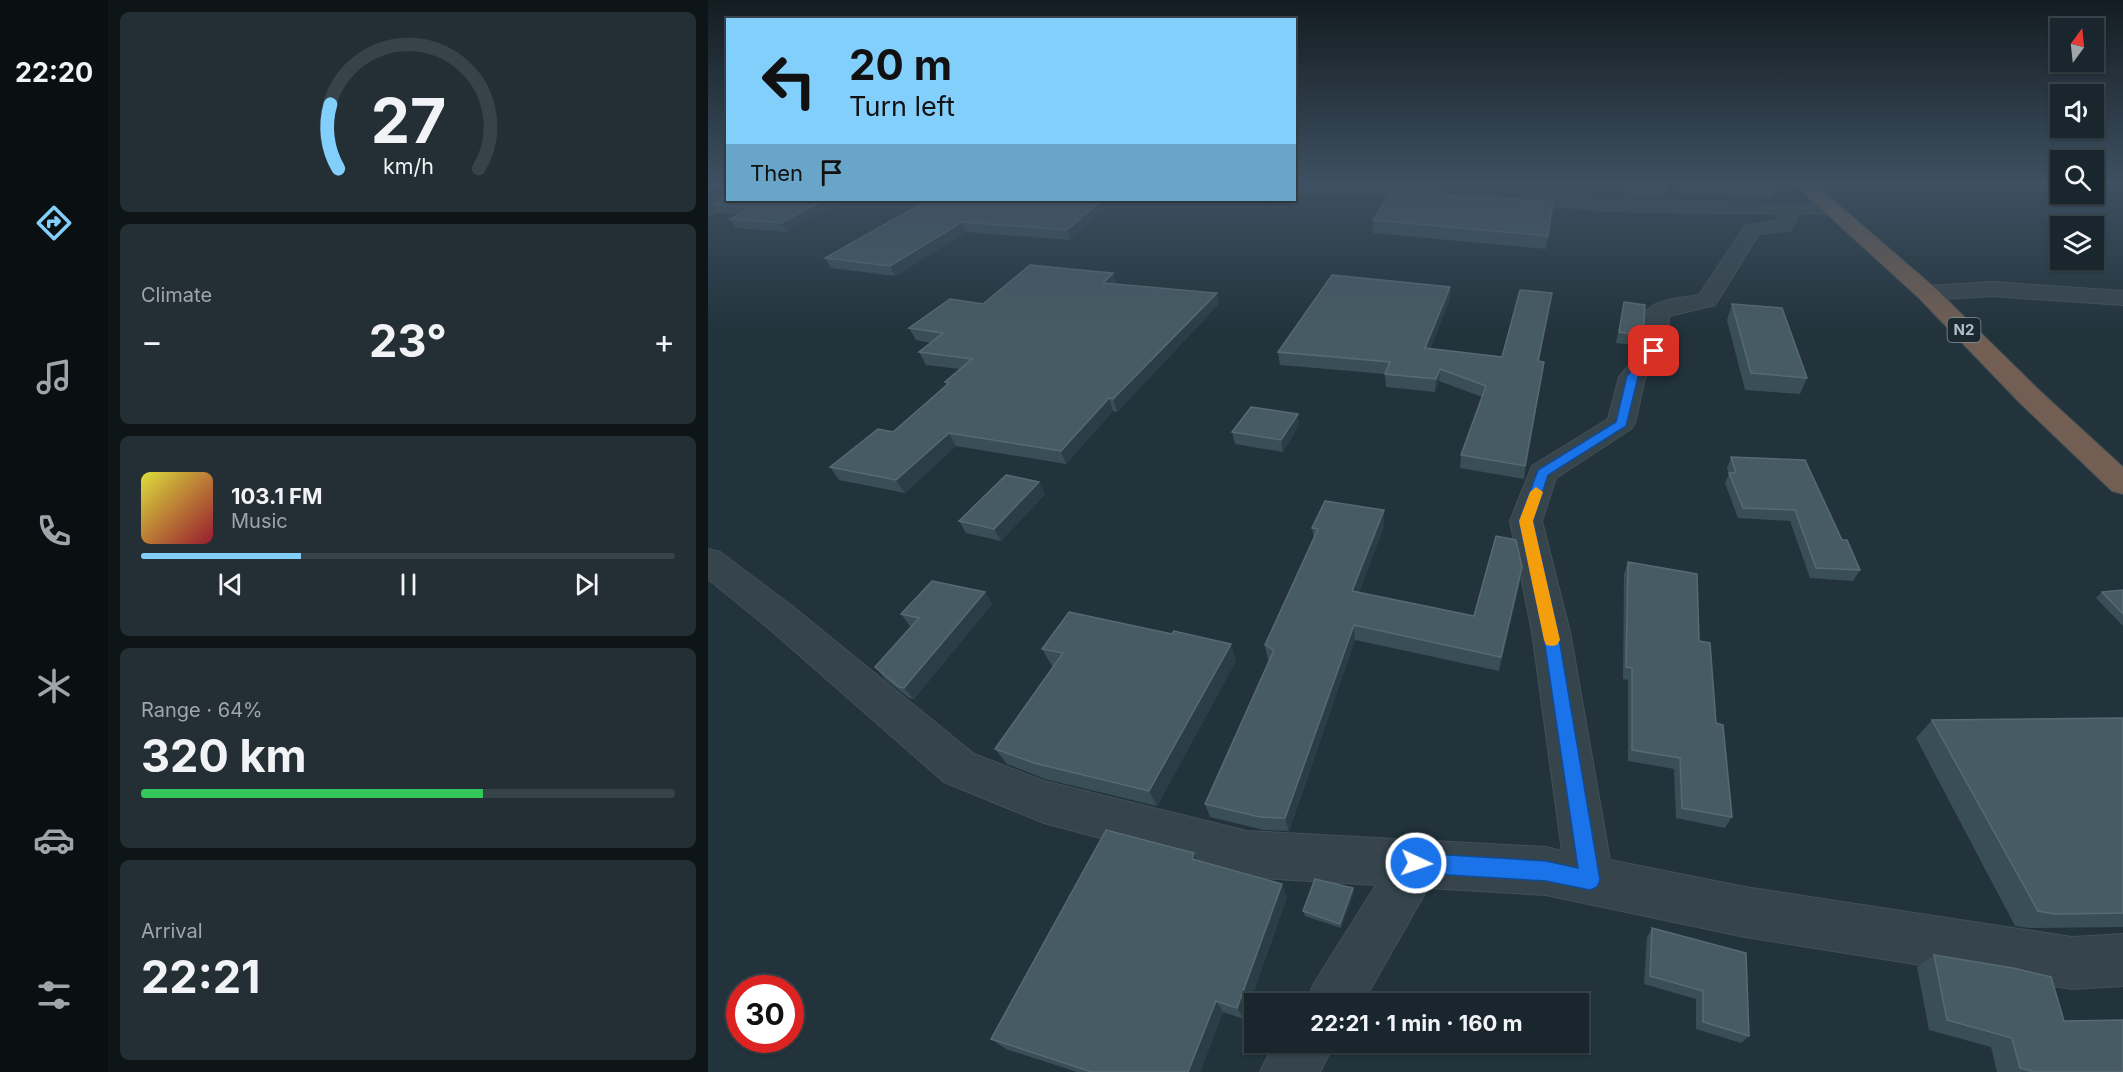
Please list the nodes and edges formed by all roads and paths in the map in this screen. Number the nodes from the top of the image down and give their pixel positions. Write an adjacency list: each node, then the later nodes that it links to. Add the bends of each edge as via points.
1 (1751, 232): 8 (street, via 1707,300 1657,312 1654,351 1632,376 1622,423 1543,473 1526,521 1551,632)
2 (1857, 232): 3 (highway, N2)
3 (1927, 293): 4 (street, via 1992,290); 5 (highway, N2)
4 (2123, 298)
5 (2123, 484)
6 (708, 561): 7 (street, via 959,768 1044,802 1246,854)
7 (1416, 863): 8 (street, via 1546,871); 10 (street)
8 (1590, 880): 9 (street, via 1745,912 2072,963)
9 (2123, 960)
10 (1339, 993)
11 (1301, 1053): 12 (street)
12 (1288, 1072)

